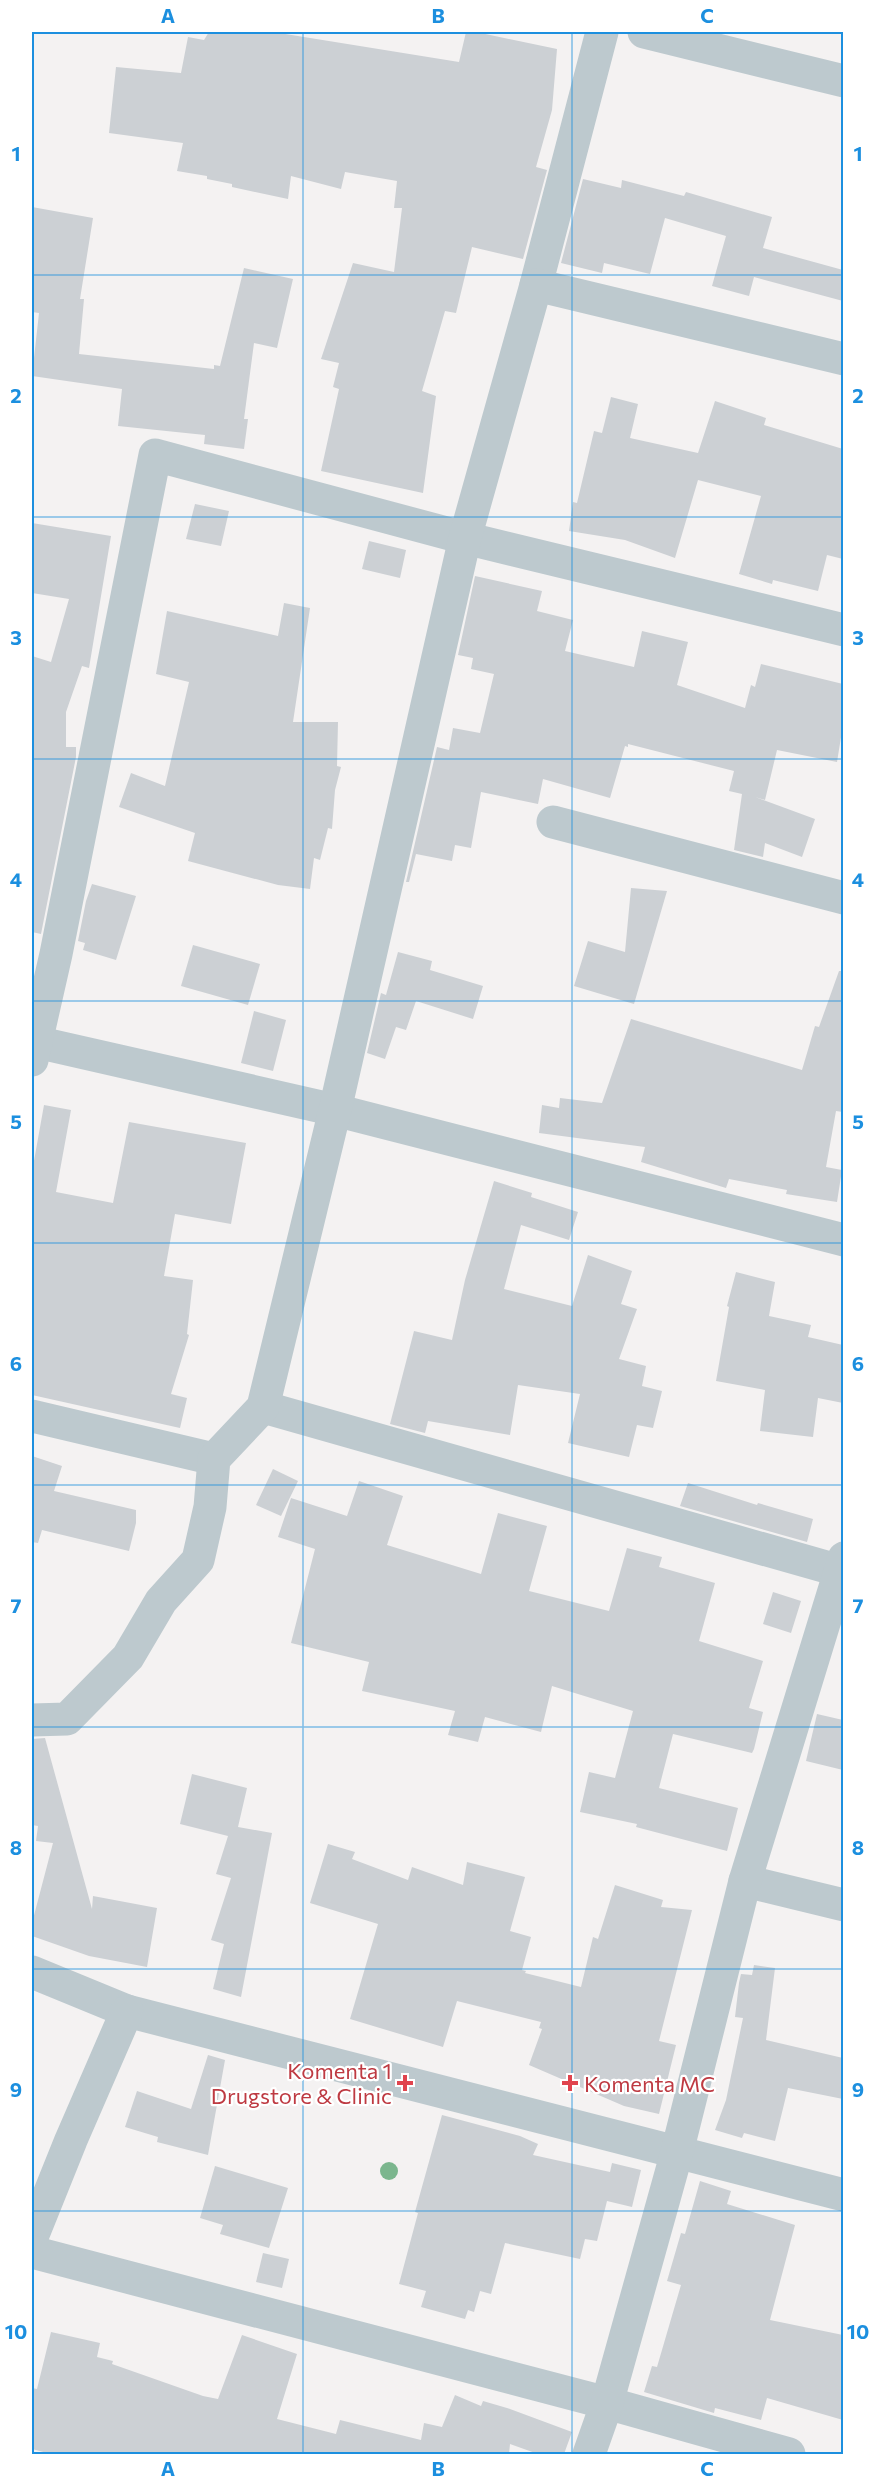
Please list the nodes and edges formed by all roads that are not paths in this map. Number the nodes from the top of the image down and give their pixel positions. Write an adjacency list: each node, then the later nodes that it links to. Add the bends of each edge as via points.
1 (602, 32): 4 (street)
2 (644, 32): 3 (street)
3 (843, 81)
4 (536, 285): 5 (street); 6 (street)
5 (843, 359)
6 (465, 538): 7 (street); 10 (street, via 155,455); 12 (street)
7 (843, 630)
8 (553, 822): 9 (street)
9 (843, 898)
10 (44, 956): 11 (street)
11 (34, 1051): 12 (street)
12 (335, 1110): 13 (street); 14 (street)
13 (843, 1240)
14 (263, 1407): 16 (street); 17 (street)
15 (32, 1416): 16 (street)
16 (214, 1459): 18 (street, via 210,1507 198,1560 161,1601 128,1657 67,1719)
17 (842, 1566): 19 (street)
18 (32, 1720)
19 (745, 1881): 20 (street); 23 (street)
20 (843, 1905)
21 (32, 1972): 22 (street)
22 (127, 2011): 23 (street); 25 (street)
23 (677, 2152): 24 (street); 27 (street)
24 (843, 2194)
25 (32, 2237)
26 (32, 2252): 27 (street)
27 (607, 2403): 28 (street); 29 (street)
28 (589, 2454)
29 (789, 2454)

